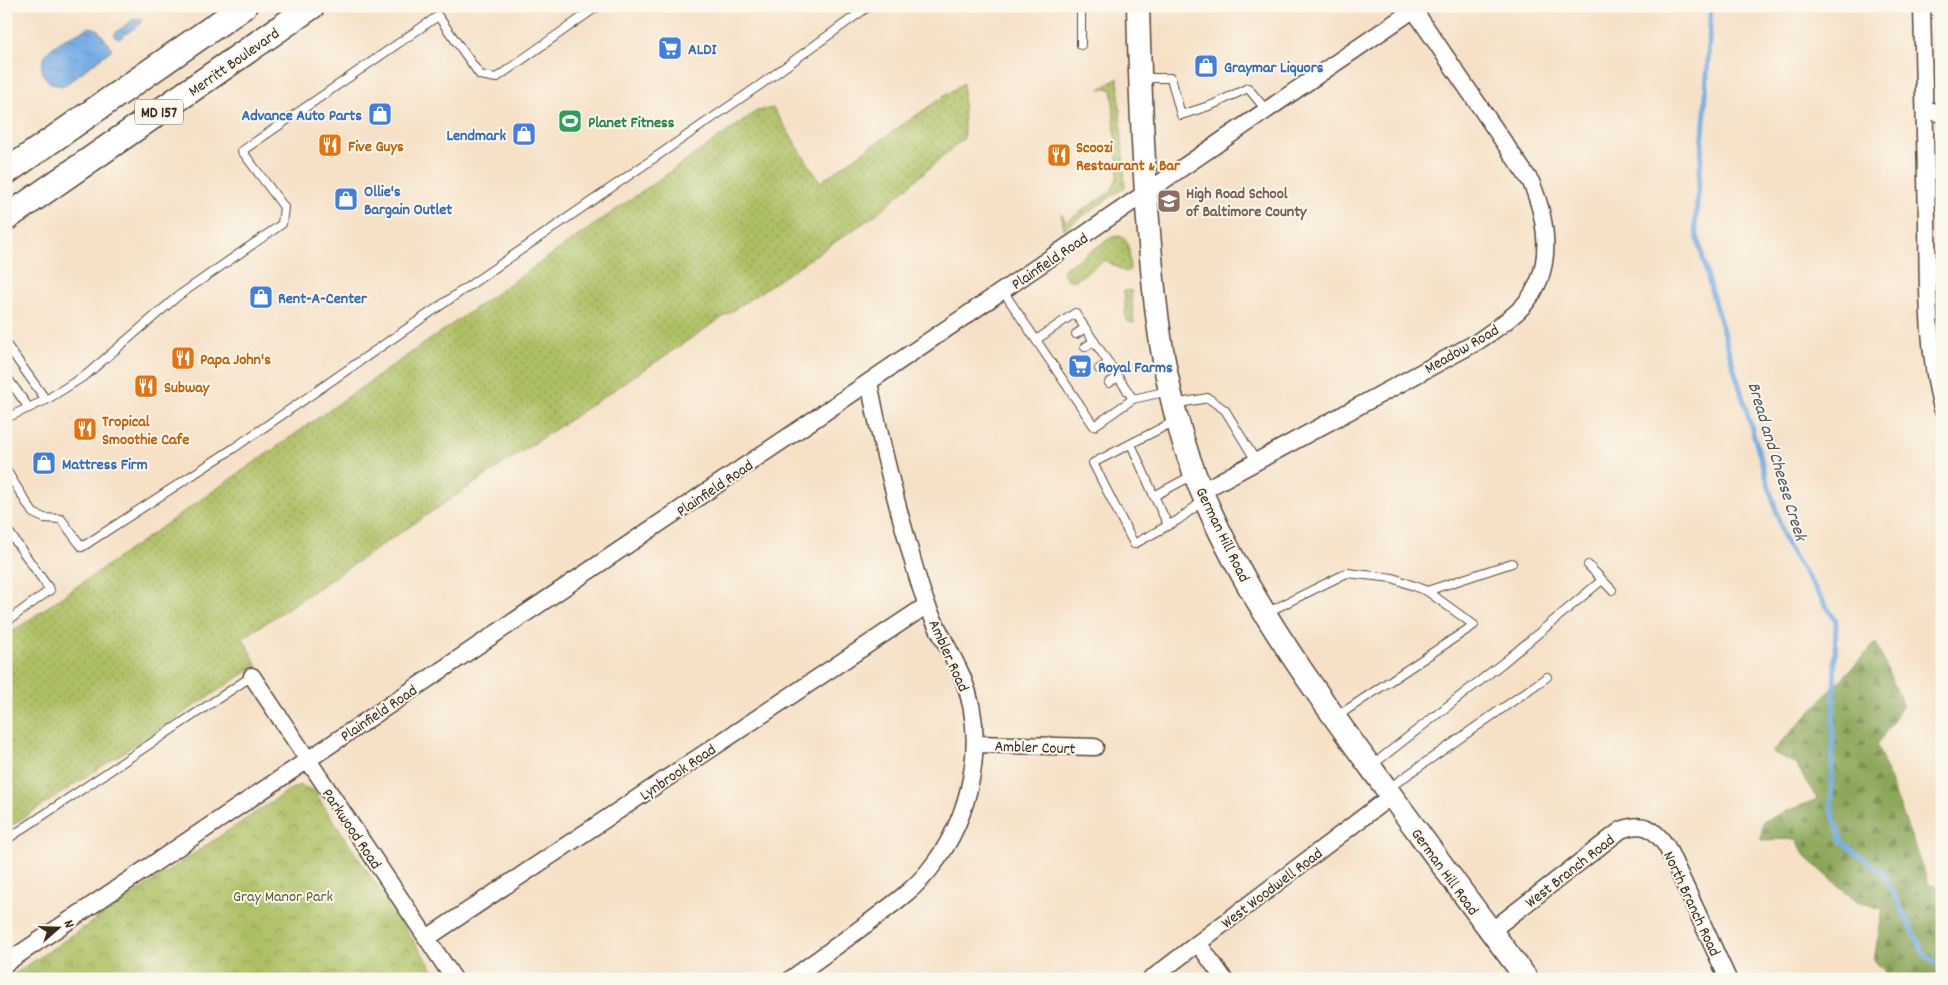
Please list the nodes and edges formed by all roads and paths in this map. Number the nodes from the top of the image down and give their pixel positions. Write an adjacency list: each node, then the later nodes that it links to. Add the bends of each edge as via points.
1 (244, 6): 14 (main road, MD 157)
2 (312, 6): 16 (main road, Merritt Boulevard / MD 157)
3 (598, 6): 32 (lane, via 496,78 480,75 438,16 242,151 284,207 282,224 178,296 86,375)
4 (869, 6): 39 (lane, via 760,85 240,444 82,546 61,519 44,518 33,513)
5 (1081, 6): 9 (lane)
6 (1138, 6): 10 (street, German Hill Road)
7 (1922, 6): 11 (street)
8 (1416, 8): 12 (street, Plainfield Road); 38 (street, Meadow Road, via 1531,182 1540,204 1546,242 1545,260 1524,305 1477,342)
9 (1081, 45)
10 (1140, 78): 12 (lane, via 1170,78 1181,115 1248,88); 15 (street, German Hill Road)
11 (1925, 109): 13 (street); 22 (street, via 1927,266)
12 (1267, 111): 15 (street, Plainfield Road)
13 (1942, 114)
14 (6, 172)
15 (1145, 194): 17 (street, Plainfield Road); 33 (street, German Hill Road, via 1157,318)
16 (6, 218)
17 (1003, 291): 20 (lane); 29 (street, Plainfield Road)
18 (1085, 328): 19 (lane); 20 (lane, via 1075,313); 21 (lane)
19 (1076, 334)
20 (1036, 340): 31 (lane, via 1058,365 1094,426)
21 (1094, 341): 24 (lane); 25 (lane)
22 (1936, 341): 35 (street, via 1936,384)
23 (6, 344): 32 (lane)
24 (1085, 347)
25 (1109, 363): 26 (lane); 28 (lane)
26 (1099, 369)
27 (6, 376): 34 (lane)
28 (1118, 377): 30 (lane); 31 (lane)
29 (869, 382): 49 (street, Ambler Road, via 888,472); 57 (street, Plainfield Road)
30 (1109, 383)
31 (1133, 399): 33 (lane)
32 (46, 400): 34 (lane)
33 (1173, 405): 37 (lane); 38 (lane, via 1208,398 1224,410); 40 (street, German Hill Road)
34 (29, 408): 36 (lane)
35 (1942, 408)
36 (6, 418)
37 (1131, 444): 41 (lane); 42 (lane, via 1093,463 1134,544)
38 (1256, 461): 40 (street, Meadow Road)
39 (6, 470)
40 (1201, 488): 41 (lane); 42 (lane); 50 (street, German Hill Road, via 1230,551)
41 (1154, 496): 42 (lane)
42 (1168, 525)
43 (6, 528): 51 (lane, via 50,590)
44 (1512, 563): 48 (lane)
45 (1588, 565): 46 (lane)
46 (1601, 581): 47 (lane); 58 (lane)
47 (1612, 590)
48 (1427, 591): 50 (lane, via 1393,578 1347,573); 54 (lane, via 1474,625)
49 (927, 605): 55 (street, Ambler Road, via 962,677 973,716); 63 (street, Lynbrook Road)
50 (1266, 613): 54 (street, German Hill Road)
51 (6, 622)
52 (252, 676): 57 (street, Parkwood Road); 61 (lane)
53 (1547, 677): 59 (lane)
54 (1335, 717): 58 (street, German Hill Road)
55 (975, 744): 56 (street, Ambler Court); 67 (street, Ambler Road, via 964,803 950,838 930,869 901,898)
56 (1095, 747)
57 (308, 759): 63 (street, Parkwood Road); 65 (street, Plainfield Road)
58 (1370, 767): 59 (street, German Hill Road)
59 (1389, 793): 62 (street, German Hill Road); 64 (street, West Woodwell Road)
60 (1653, 829): 62 (street, West Branch Road, via 1638,825 1622,830); 71 (street, North Branch Road, via 1676,863)
61 (6, 840)
62 (1491, 931): 70 (street, German Hill Road)
63 (427, 938): 66 (street, Parkwood Road)
64 (1198, 943): 68 (street, West Woodwell Road); 69 (street)
65 (6, 963)
66 (454, 979)
67 (792, 979)
68 (1152, 979)
69 (1224, 979)
70 (1528, 979)
71 (1728, 979)

